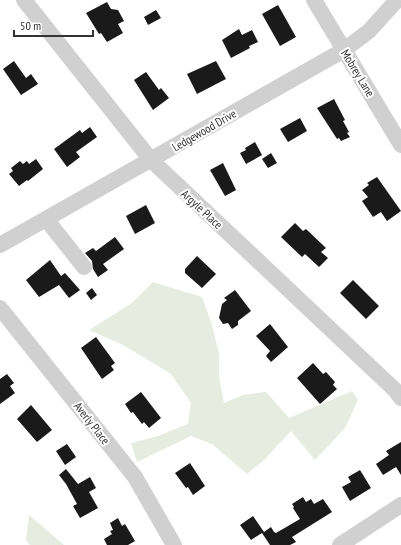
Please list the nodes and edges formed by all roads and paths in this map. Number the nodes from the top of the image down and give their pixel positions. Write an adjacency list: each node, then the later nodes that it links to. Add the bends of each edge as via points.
1 (24, 0): 6 (street, Argyle Place)
2 (314, 0): 4 (street, Mobrey Lane)
3 (397, 0): 4 (street, Ledgewood Drive, via 369,31)
4 (344, 50): 5 (street, Mobrey Lane); 6 (street, Ledgewood Drive)
5 (401, 145)
6 (152, 160): 7 (street, Ledgewood Drive); 11 (street, Argyle Place)
7 (46, 219): 8 (street, Ledgewood Drive); 9 (street)
8 (0, 245)
9 (84, 267)
10 (0, 308): 13 (street, Averly Place, via 135,477)
11 (401, 398)
12 (401, 505): 14 (street)
13 (174, 545)
14 (340, 545)

